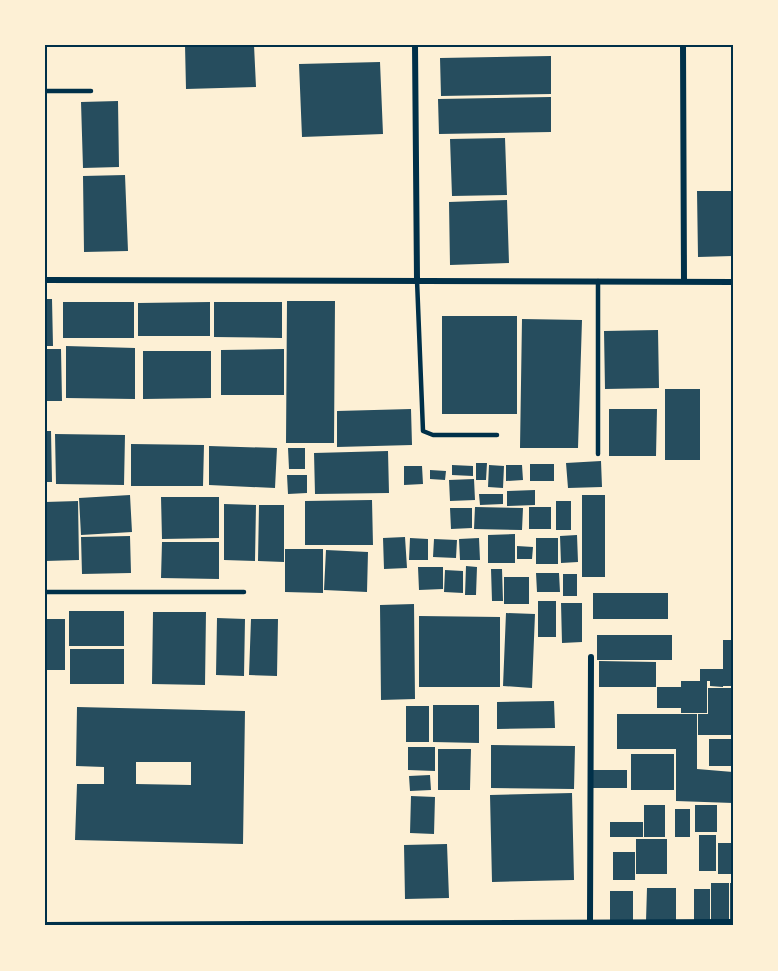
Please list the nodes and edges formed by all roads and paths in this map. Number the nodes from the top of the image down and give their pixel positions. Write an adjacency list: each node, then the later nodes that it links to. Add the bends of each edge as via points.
1 (415, 45): 6 (street)
2 (683, 45): 8 (street)
3 (45, 91): 4 (lane)
4 (91, 91)
5 (45, 280): 6 (street)
6 (417, 280): 7 (street); 10 (lane, via 423,431 433,435)
7 (598, 281): 8 (street); 11 (lane)
8 (684, 282): 9 (street)
9 (733, 282)
10 (497, 435)
11 (598, 454)
12 (45, 591): 13 (lane)
13 (244, 592)
14 (591, 657): 16 (street)
15 (733, 922): 19 (street)
16 (590, 923): 17 (street); 19 (street)
17 (547, 924): 18 (street)
18 (45, 925)
19 (600, 925)

